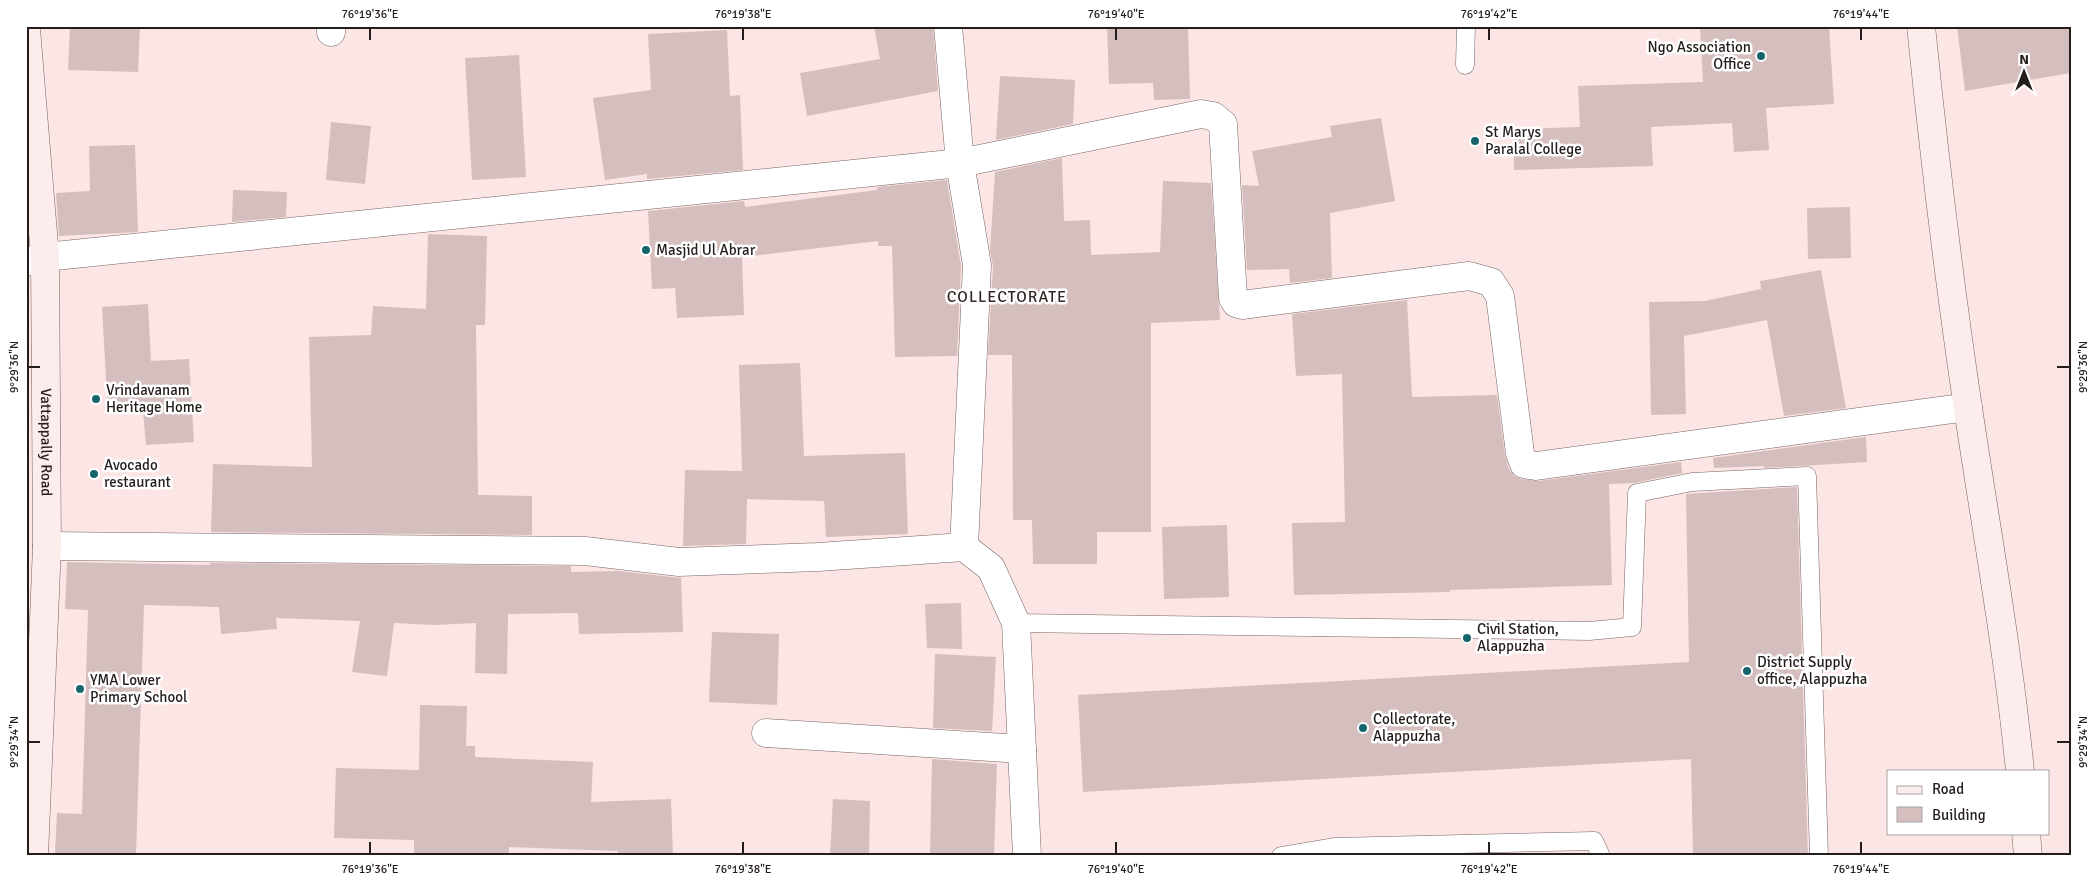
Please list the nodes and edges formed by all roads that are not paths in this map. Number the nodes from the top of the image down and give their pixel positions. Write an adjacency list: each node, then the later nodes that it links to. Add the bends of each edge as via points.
1 (948, 26): 6 (street)
2 (1466, 26): 5 (lane)
3 (1921, 26): 8 (main road, via 1938,197)
4 (26, 30): 7 (main road, Vattappally Road)
5 (1465, 65)
6 (960, 163): 7 (street); 8 (street, via 1201,114 1213,116 1223,124 1233,298 1236,303 1242,305 1469,276 1491,282 1500,296 1524,464 1536,466); 10 (street, via 977,265)
7 (35, 260): 9 (main road, Vattappally Road)
8 (1968, 408): 14 (main road, via 2012,686)
9 (47, 546): 10 (street, via 585,551 679,562); 16 (main road, Vattappally Road)
10 (964, 547): 11 (street, via 991,568)
11 (1016, 623): 13 (street); 20 (lane, via 1589,631 1632,627 1637,493 1692,482 1807,476)
12 (766, 733): 13 (street)
13 (1022, 749): 17 (street)
14 (2020, 770)
15 (2026, 834): 21 (main road)
16 (34, 856)
17 (1027, 856)
18 (1281, 856): 19 (lane, via 1334,847 1594,841)
19 (1601, 856)
20 (1819, 856)
21 (2028, 856)

